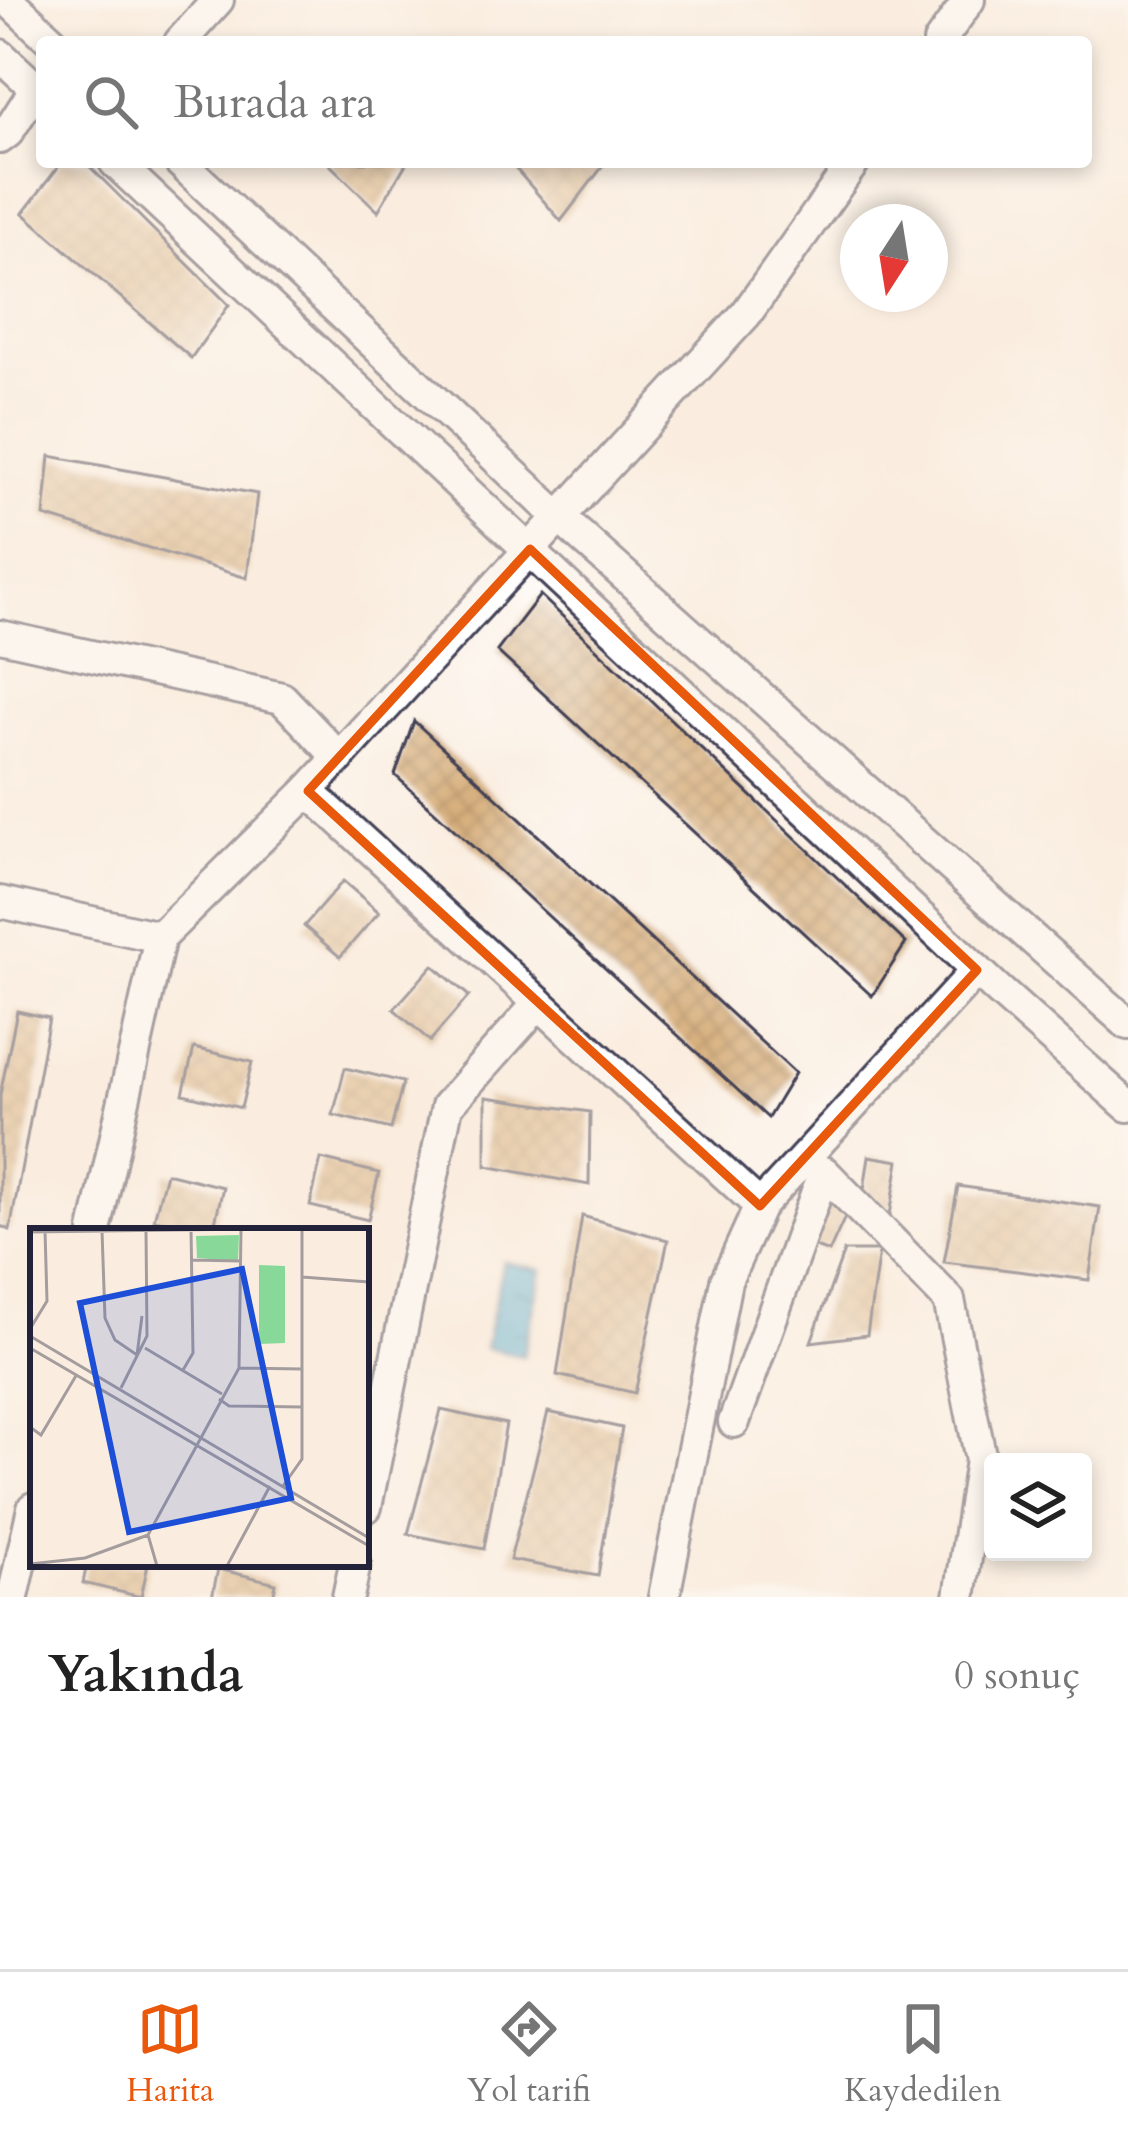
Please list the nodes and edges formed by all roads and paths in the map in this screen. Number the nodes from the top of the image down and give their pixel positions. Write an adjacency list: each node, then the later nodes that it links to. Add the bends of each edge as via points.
1 (8, 0): 4 (street)
2 (218, 0): 5 (street)
3 (969, 0): 6 (street)
4 (46, 36)
5 (185, 36)
6 (943, 36)
7 (0, 55): 8 (street)
8 (36, 88)
9 (36, 95): 10 (street)
10 (0, 138)
11 (121, 168): 15 (street)
12 (187, 168): 14 (street)
13 (850, 168): 14 (street, via 746,314)
14 (559, 517): 15 (street); 23 (street)
15 (530, 549): 17 (street); 21 (street)
16 (0, 636): 17 (street, via 282,698)
17 (339, 758): 18 (street)
18 (308, 791): 20 (street); 22 (street)
19 (0, 902): 20 (street)
20 (160, 937): 26 (street)
21 (977, 970): 24 (street); 25 (street)
22 (539, 1003): 25 (street); 28 (street, via 447,1106)
23 (1128, 1024)
24 (1128, 1106)
25 (760, 1206): 33 (street, via 726,1281)
26 (95, 1228)
27 (734, 1422): 34 (street, via 824,1172 949,1300 982,1460)
28 (369, 1492)
29 (30, 1521): 31 (street)
30 (354, 1567): 32 (street)
31 (13, 1597)
32 (348, 1597)
33 (664, 1597)
34 (960, 1597)

